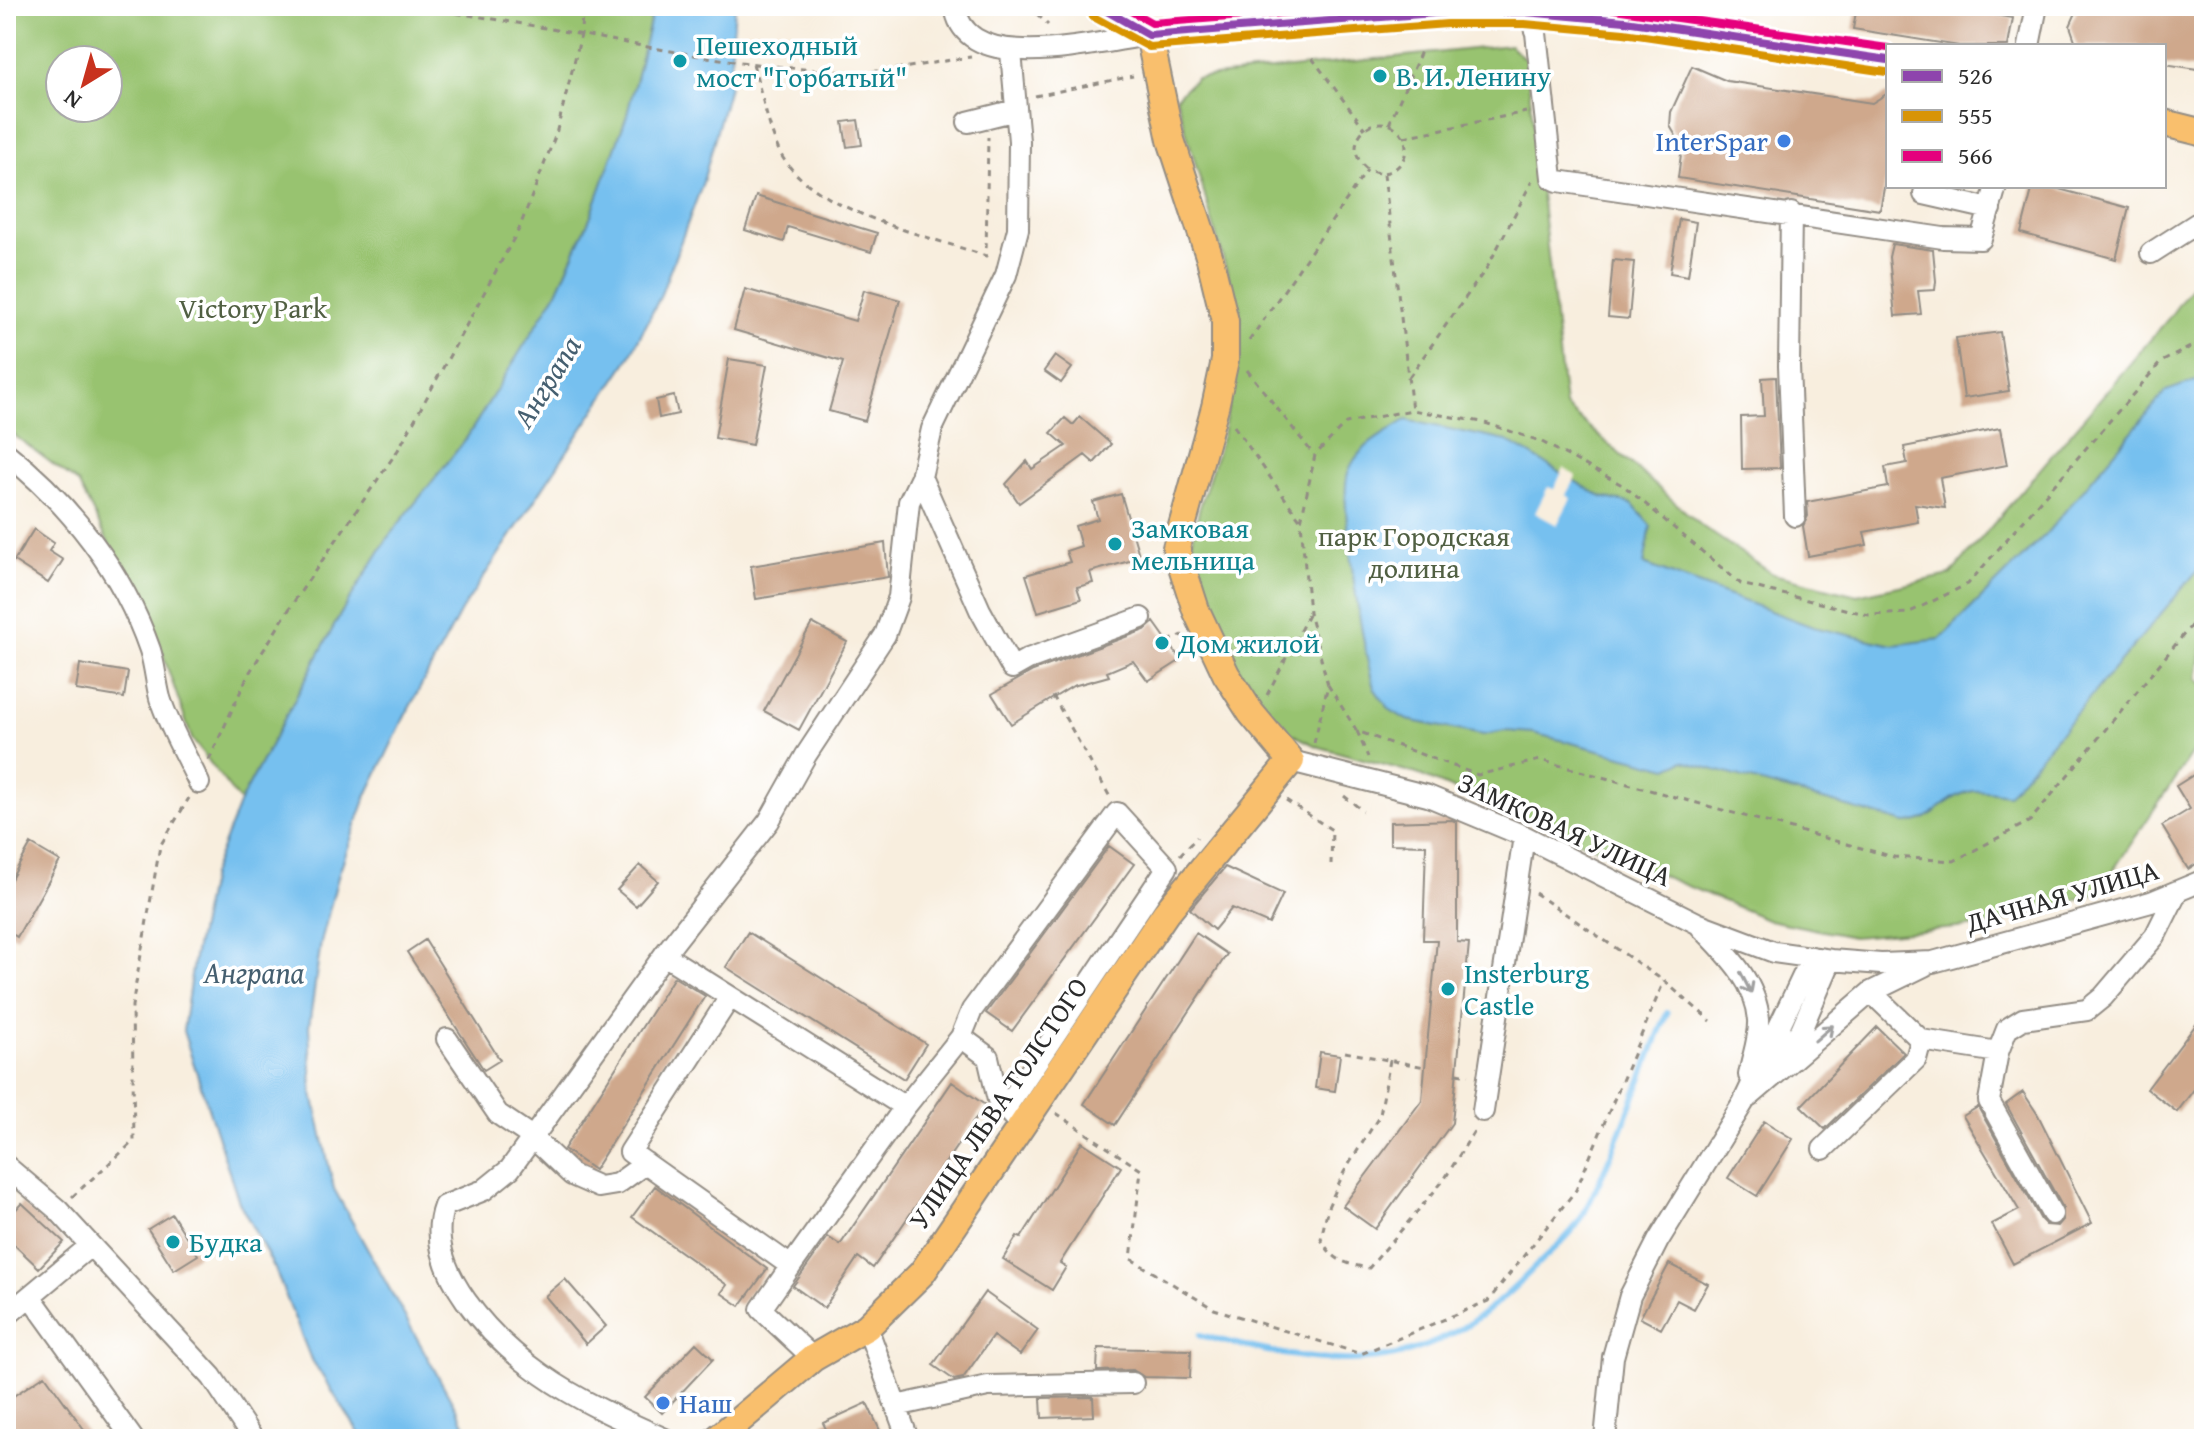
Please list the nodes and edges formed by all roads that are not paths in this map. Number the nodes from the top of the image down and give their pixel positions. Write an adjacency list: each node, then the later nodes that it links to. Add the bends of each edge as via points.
1 (955, 6): 8 (street, via 957,21 975,40)
2 (1098, 6): 6 (main road)
3 (2037, 6): 7 (street)
4 (1526, 9): 5 (main road); 9 (main road); 17 (street, via 1536,33 1552,178 1635,195)
5 (1394, 12): 6 (main road)
6 (1149, 35): 8 (street); 24 (main road, via 1171,140 1225,321 1225,360 1215,407 1176,548 1196,610 1226,674)
7 (2029, 44)
8 (1011, 52): 10 (street)
9 (1886, 60)
10 (1016, 105): 11 (street); 21 (street, via 1018,229 1006,275 932,429)
11 (978, 119)
12 (2166, 124): 13 (main road)
13 (2204, 133)
14 (1926, 188): 16 (street, via 1924,194)
15 (1995, 188): 16 (street)
16 (1990, 209): 17 (street, via 1981,239 1943,238)
17 (1791, 213): 22 (street, via 1789,366)
18 (2204, 219): 19 (street)
19 (2151, 253)
20 (6, 453): 25 (street, via 74,515 106,563 151,652 161,700)
21 (921, 477): 23 (street, via 1012,668); 30 (street, via 909,502 899,597 885,635 769,821)
22 (1795, 516)
23 (1141, 618)
24 (1291, 761): 26 (street, ЗАМКОВАЯ УЛИЦА, via 1428,796); 42 (main road, УЛИЦА ЛЬВА ТОЛСТОГО, via 1165,914 1039,1102)
25 (199, 783)
26 (1524, 836): 29 (street, ЗАМКОВАЯ УЛИЦА); 41 (street)
27 (2204, 880): 28 (street, ДАЧНАЯ УЛИЦА)
28 (2177, 892): 32 (street, ДАЧНАЯ УЛИЦА); 38 (street, via 2155,936 2103,997 2087,1010 2023,1019 2007,1029)
29 (1697, 923): 31 (street, ЗАМКОВАЯ УЛИЦА, via 1774,952); 39 (street, ДАЧНАЯ УЛИЦА, one-way to 39, via 1734,961 1750,988 1759,1020)
30 (664, 955): 34 (street); 43 (street)
31 (1821, 959): 32 (street, ДАЧНАЯ УЛИЦА); 39 (street, ДАЧНАЯ УЛИЦА, via 1801,1030)
32 (1933, 962): 33 (street, ДАЧНАЯ УЛИЦА)
33 (1871, 992): 37 (street); 39 (street, ДАЧНАЯ УЛИЦА, one-way to 33)
34 (730, 997): 40 (street); 45 (street, via 630,1152)
35 (961, 1037): 40 (street); 42 (street, via 988,1057 992,1080); 42 (street, via 972,1010 1117,813 1167,868)
36 (447, 1039): 43 (street, via 498,1114)
37 (1921, 1040): 38 (street); 44 (street, via 1916,1059)
38 (1998, 1052): 47 (street, via 1989,1101)
39 (1743, 1103): 61 (street, ДАЧНАЯ УЛИЦА, via 1630,1296 1613,1357)
40 (905, 1107): 49 (street)
41 (1483, 1111)
42 (1014, 1117): 52 (main road, УЛИЦА ЛЬВА ТОЛСТОГО, via 922,1273)
43 (532, 1137): 45 (street, via 572,1175 599,1187 617,1184); 58 (street, via 510,1169 484,1190 444,1206 436,1227 447,1273 473,1309 539,1373)
44 (1823, 1149)
45 (646, 1163): 49 (street)
46 (6, 1166): 48 (street)
47 (2052, 1214)
48 (90, 1246): 50 (street); 57 (street, via 212,1377)
49 (791, 1266): 53 (street, via 761,1309)
50 (30, 1296): 51 (street); 56 (street)
51 (6, 1316)
52 (867, 1327): 53 (main road, УЛИЦА ЛЬВА ТОЛСТОГО); 55 (street)
53 (813, 1358): 59 (main road, УЛИЦА ЛЬВА ТОЛСТОГО)
54 (1133, 1383): 55 (street, via 988,1386)
55 (896, 1406): 60 (street)
56 (133, 1439)
57 (253, 1439)
58 (665, 1439)
59 (717, 1439)
60 (908, 1439)
61 (1605, 1439)

